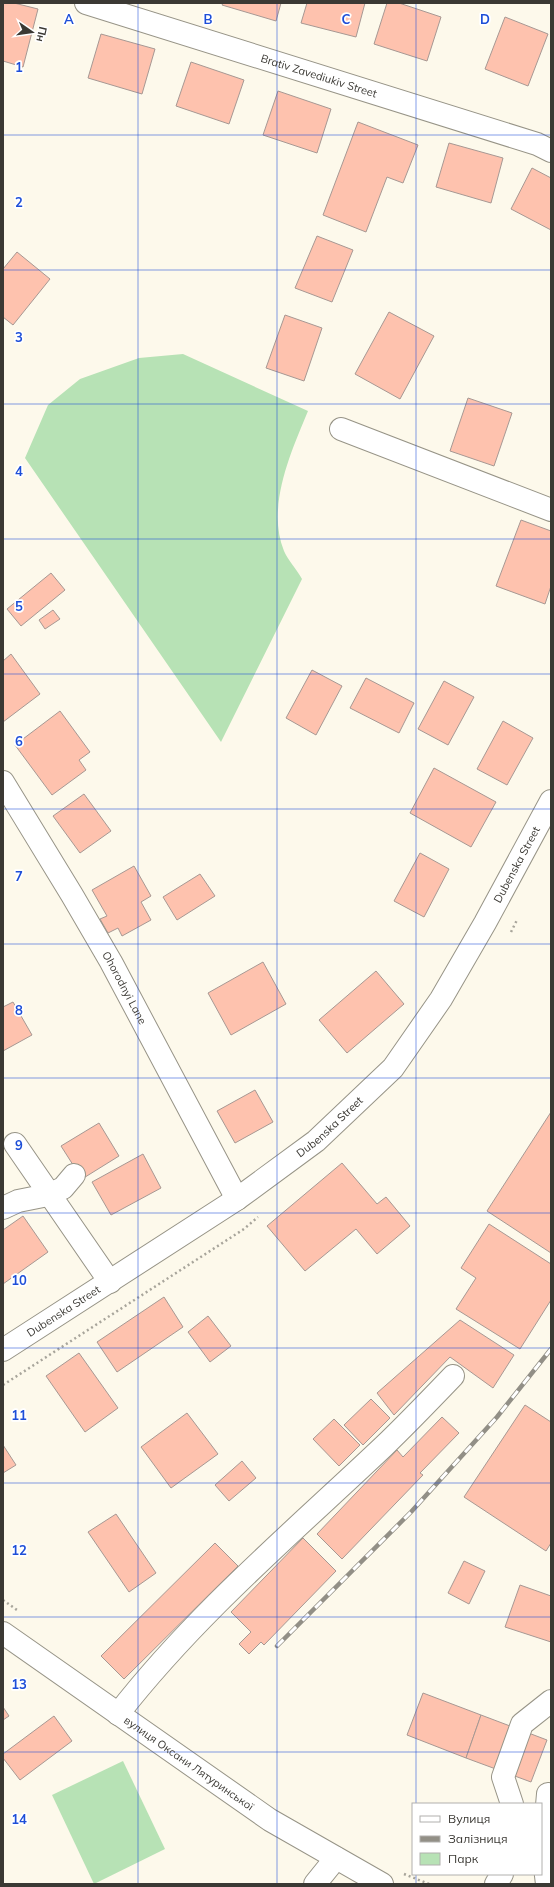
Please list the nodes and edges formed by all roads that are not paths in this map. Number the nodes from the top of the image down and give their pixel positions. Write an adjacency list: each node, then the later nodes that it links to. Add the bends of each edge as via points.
1 (86, 3): 2 (main road, Brativ Zavediukiv Street, via 537,144)
2 (551, 151)
3 (341, 429): 4 (main road)
4 (551, 510)
5 (3, 782): 10 (main road, Ohorodnyi Lane, via 111,962)
6 (551, 801): 10 (main road, Dubenska Street, via 441,999 393,1068 316,1141)
7 (15, 1144): 9 (main road)
8 (74, 1175): 9 (main road, via 63,1188)
9 (48, 1194): 11 (main road, via 18,1201); 12 (main road)
10 (237, 1199): 12 (main road, Dubenska Street)
11 (3, 1208)
12 (110, 1282): 13 (main road, Dubenska Street)
13 (3, 1350)
14 (453, 1376): 17 (main road, via 384,1446 233,1586 137,1689)
15 (3, 1632): 17 (main road, вулиця Оксани Лятуринської)
16 (551, 1701): 19 (main road, via 522,1724 503,1777)
17 (118, 1714): 20 (main road, вулиця Оксани Лятуринської, via 270,1820)
18 (547, 1797): 25 (main road, via 543,1851)
19 (512, 1803)
20 (336, 1858): 22 (main road); 23 (main road, вулиця Оксани Лятуринської)
21 (501, 1875): 24 (main road)
22 (316, 1884)
23 (382, 1884)
24 (496, 1884)
25 (547, 1884)

